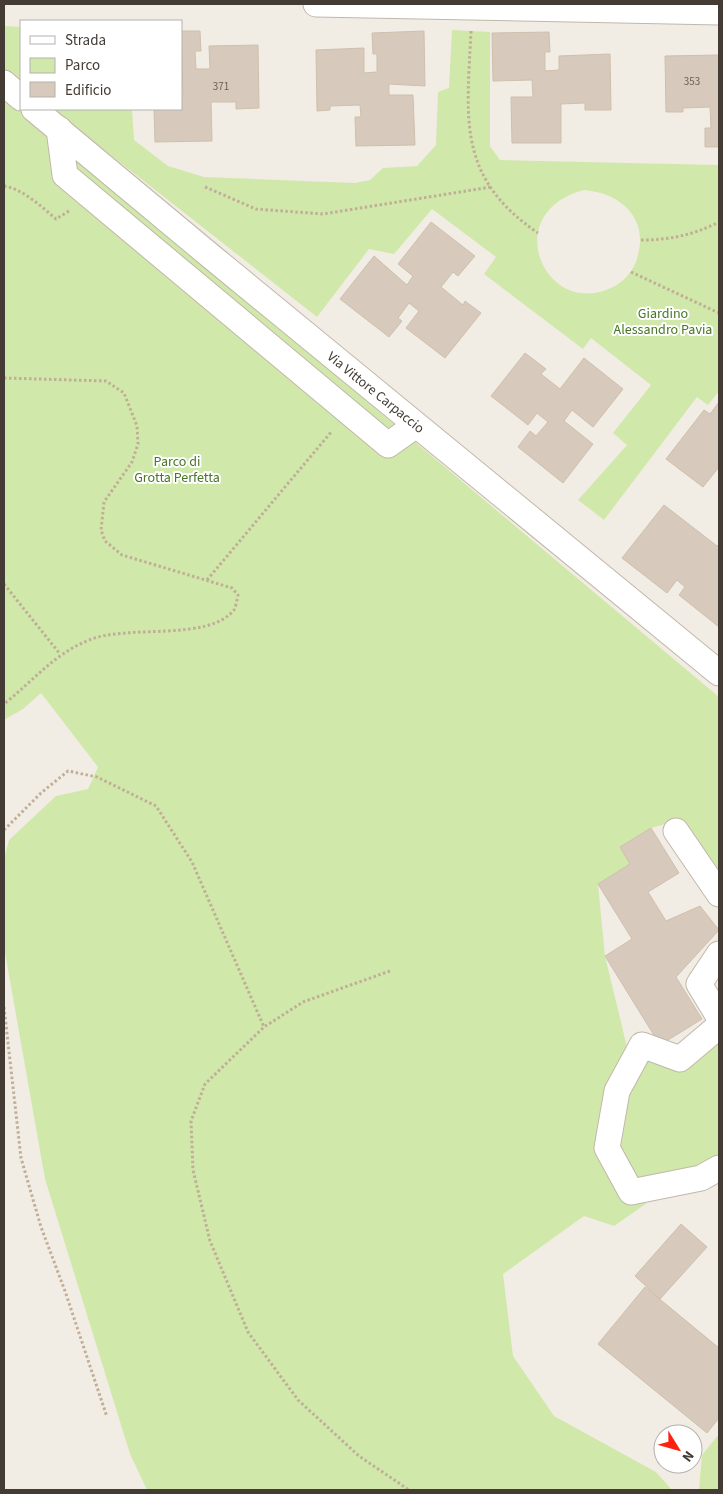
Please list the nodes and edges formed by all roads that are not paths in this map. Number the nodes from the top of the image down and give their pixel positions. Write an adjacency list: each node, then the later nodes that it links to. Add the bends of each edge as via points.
1 (316, 4): 2 (street, via 472,8)
2 (656, 7): 3 (street)
3 (686, 8): 4 (street)
4 (719, 12)
5 (4, 83): 6 (street)
6 (20, 97)
7 (35, 110): 8 (street, Via Vittore Carpaccio)
8 (59, 129): 9 (street, Via Vittore Carpaccio); 9 (street, via 65,176 348,412 388,445)
9 (416, 425): 10 (street, Via Vittore Carpaccio)
10 (719, 673)
11 (676, 831): 12 (street)
12 (719, 894)
13 (719, 954): 14 (street, via 699,984)
14 (719, 1017)
15 (719, 1026): 16 (street, via 680,1059 642,1045 618,1091 607,1148 631,1192 701,1178)
16 (719, 1168)

